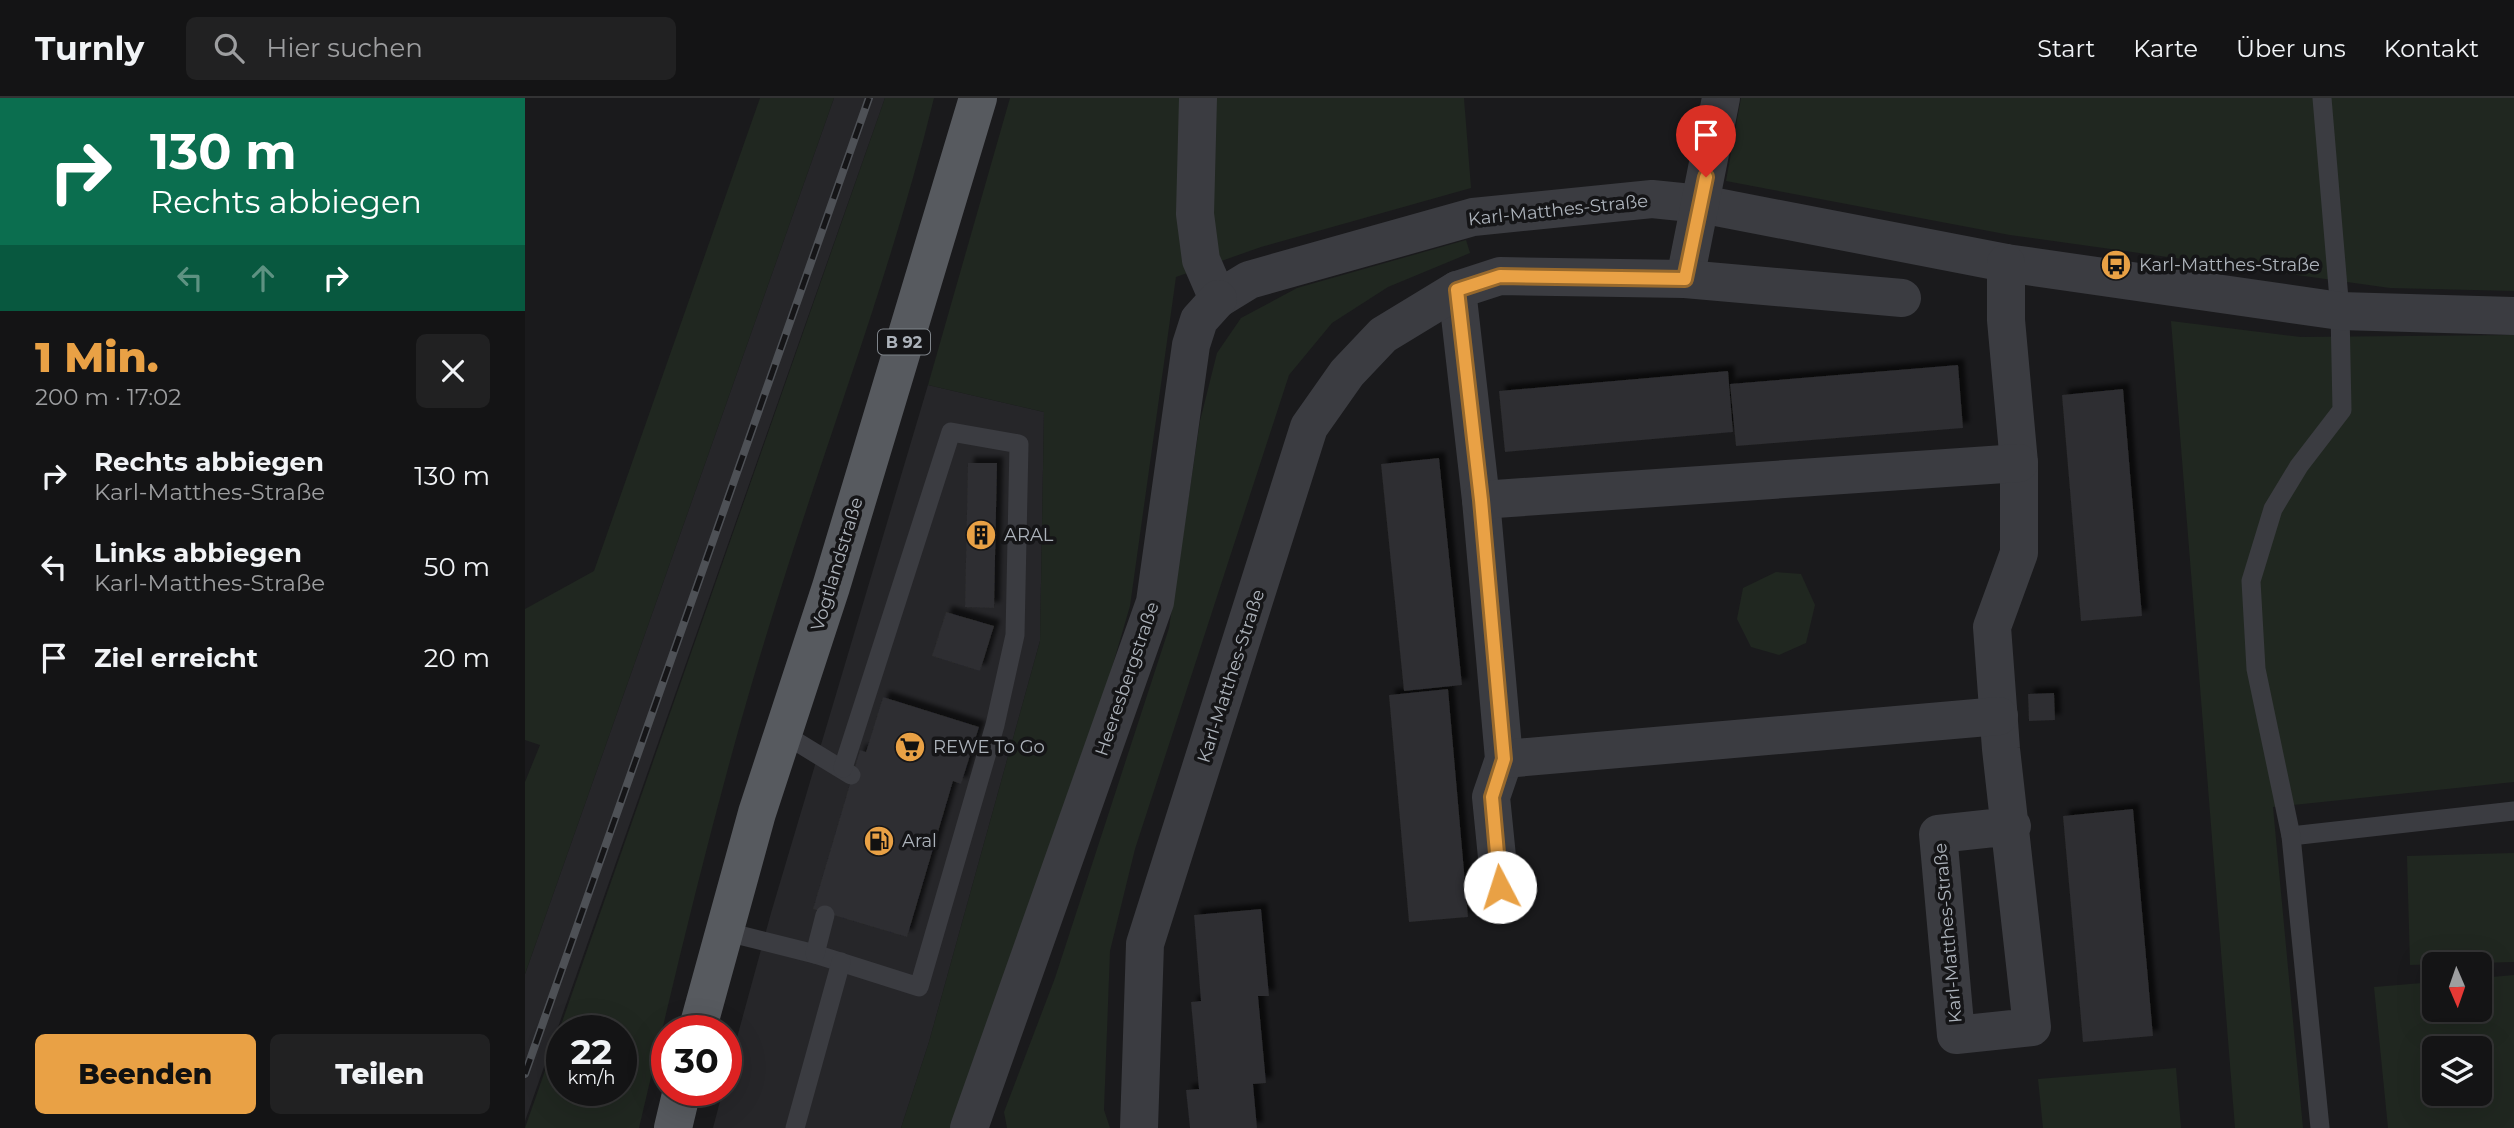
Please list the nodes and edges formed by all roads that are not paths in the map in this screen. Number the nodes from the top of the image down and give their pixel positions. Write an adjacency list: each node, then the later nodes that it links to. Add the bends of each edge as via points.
1 (978, 98): 16 (main road, Vogtlandstraße / B 92)
2 (1198, 98): 10 (street, via 1195,214 1201,260)
3 (1721, 98): 5 (street)
4 (2322, 98): 11 (lane)
5 (1701, 204): 6 (street, Karl-Matthes-Straße); 7 (street); 10 (street, Karl-Matthes-Straße, via 1652,199 1473,217 1249,280)
6 (2006, 263): 11 (street, Karl-Matthes-Straße); 13 (street, Karl-Matthes-Straße, via 2006,320)
7 (1685, 279): 8 (street, Karl-Matthes-Straße, via 1500,276); 9 (street, Karl-Matthes-Straße)
8 (1457, 290): 14 (street); 31 (street, Karl-Matthes-Straße, via 1383,335 1347,373 1310,427 1145,944)
9 (1902, 298)
10 (1218, 299): 30 (street, Heeresbergstraße, via 1199,320 1191,345 1154,603)
11 (2340, 311): 12 (street, Karl-Matthes-Straße); 20 (lane, via 2342,410 2273,509 2251,581 2256,669)
12 (2514, 316)
13 (2019, 463): 14 (street); 15 (street, Karl-Matthes-Straße, via 2019,553 1992,626)
14 (1481, 500): 17 (street)
15 (1999, 716): 17 (street); 19 (street, Karl-Matthes-Straße)
16 (784, 734): 23 (main road, Vogtlandstraße / B 92); 25 (lane, via 847,771 951,432 1019,444 1015,635 995,725 919,987)
17 (1504, 759): 21 (street, via 1492,797)
18 (2514, 811): 20 (lane)
19 (2012, 826): 19 (street, Karl-Matthes-Straße, via 2032,1027 1956,1035 1938,834)
20 (2291, 836): 32 (lane)
21 (1500, 887)
22 (825, 915): 24 (lane)
23 (723, 931): 24 (lane); 26 (main road, Vogtlandstraße / B 92)
24 (815, 954): 25 (lane)
25 (841, 962): 29 (lane)
26 (701, 1015)
27 (678, 1106): 28 (main road)
28 (673, 1128)
29 (795, 1128)
30 (969, 1128)
31 (1139, 1128)
32 (2320, 1128)

